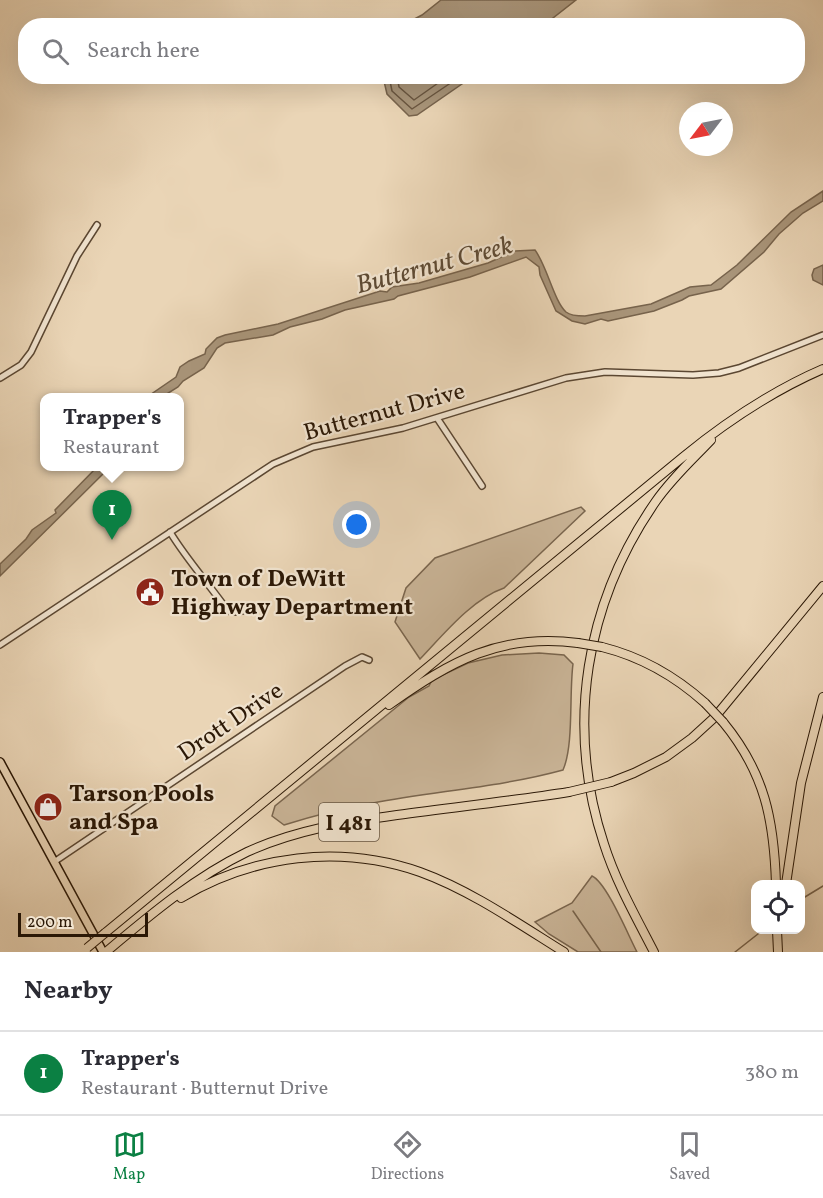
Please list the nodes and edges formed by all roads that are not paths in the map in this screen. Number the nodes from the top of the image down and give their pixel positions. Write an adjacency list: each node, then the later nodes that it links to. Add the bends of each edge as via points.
1 (97, 225): 4 (street, via 77,256 32,352 21,365)
2 (823, 335): 5 (street, Butternut Drive, via 719,373 579,375)
3 (823, 369): 6 (highway, I 481, via 775,392)
4 (0, 378)
5 (437, 418): 7 (street); 8 (street, Butternut Drive, via 290,455)
6 (722, 428): 14 (highway, I 481); 25 (highway, via 676,475 627,547 598,620 591,650 584,746 596,819 611,864)
7 (482, 486)
8 (170, 532): 10 (street, via 228,611); 11 (street, Butternut Drive)
9 (823, 586): 19 (highway, I 481, bridge, via 715,717 666,757 634,773 569,792 351,822 285,837 229,861)
10 (249, 610)
11 (0, 645)
12 (369, 660): 16 (street, Drott Drive, via 362,657 345,666)
13 (823, 697): 18 (highway, via 801,783)
14 (352, 731): 17 (highway, bridge, via 428,678 489,648 535,640 602,646 633,656 683,684 738,742 765,798 774,835); 22 (highway, I 481, bridge)
15 (0, 762): 16 (main road)
16 (54, 862): 23 (main road)
17 (776, 880)
18 (787, 880)
19 (151, 915): 23 (highway, I 481); 24 (highway, via 212,881 247,868 315,856 357,858 395,864 462,891)
20 (778, 934): 26 (highway)
21 (782, 934): 26 (highway)
22 (85, 950)
23 (107, 950)
24 (564, 952)
25 (654, 952)
26 (780, 952)

